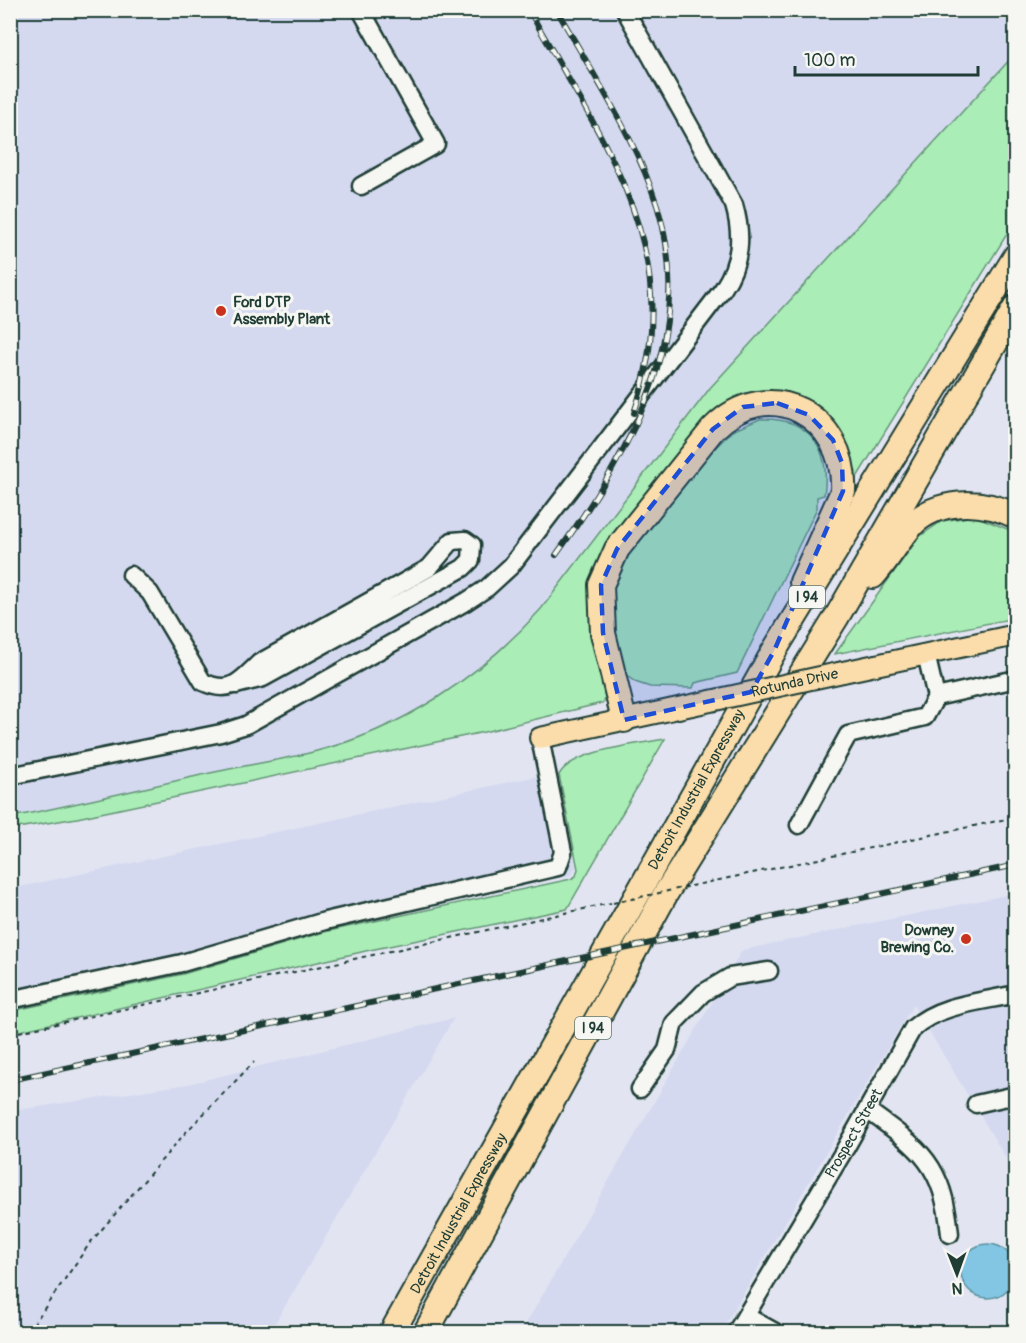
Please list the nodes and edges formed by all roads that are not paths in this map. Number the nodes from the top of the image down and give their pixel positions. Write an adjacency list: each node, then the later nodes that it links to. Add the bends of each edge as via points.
1 (361, 10): 3 (street, via 436,144)
2 (625, 10): 17 (street, via 734,206 740,235 737,263 723,289 511,566 467,601 246,725)
3 (361, 186)
4 (1016, 256): 10 (highway, Detroit Industrial Expressway / I 94)
5 (1016, 307): 8 (highway, Detroit Industrial Expressway / I 94)
6 (1016, 516): 8 (highway, via 996,507 965,504 942,508 917,520)
7 (131, 575): 13 (street, via 150,593 203,682 224,687)
8 (836, 618): 29 (highway, Detroit Industrial Expressway / I 94, via 666,893)
9 (1016, 635): 11 (main road, Rotunda Drive)
10 (774, 651): 15 (highway, via 843,491 844,477 839,453 822,426 794,407 760,403 728,415 713,429 617,549 607,568 601,585 601,620); 28 (highway, Detroit Industrial Expressway / I 94)
11 (926, 654): 14 (street); 15 (main road, Rotunda Drive, bridge)
12 (1016, 679): 14 (street)
13 (237, 685): 13 (street, via 263,678 463,568 471,560 472,545 459,539 452,541 429,568 259,663)
14 (936, 697): 18 (street, via 925,717 848,735)
15 (624, 720): 16 (main road, Rotunda Drive)
16 (540, 738): 21 (street, via 563,852 558,867 325,921 182,963)
17 (10, 776)
18 (799, 825)
19 (769, 971): 22 (street, via 730,977 703,993 674,1023 667,1050)
20 (1016, 994): 25 (street, Prospect Street, via 951,1008 920,1022)
21 (10, 1000)
22 (640, 1089)
23 (1016, 1095): 24 (street)
24 (976, 1104)
25 (867, 1110): 26 (street, via 909,1141 932,1167 947,1199); 27 (street, Prospect Street)
26 (950, 1234)
27 (746, 1316): 30 (street, Prospect Street); 31 (street)
28 (392, 1332)
29 (426, 1332)
30 (736, 1332)
31 (775, 1332)

